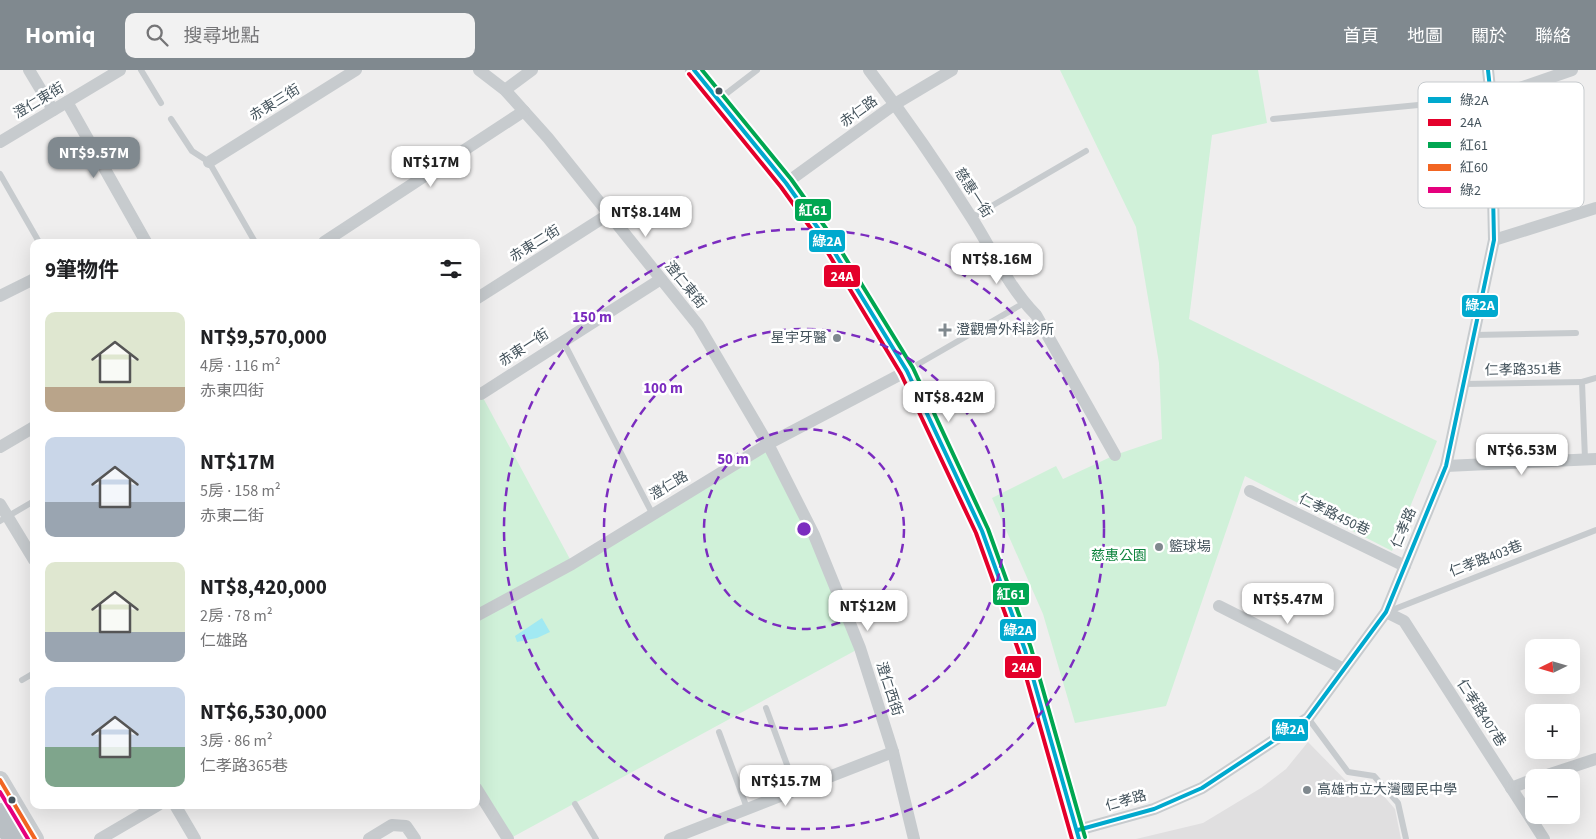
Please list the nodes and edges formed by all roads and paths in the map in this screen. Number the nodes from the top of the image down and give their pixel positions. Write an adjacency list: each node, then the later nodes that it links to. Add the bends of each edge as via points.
1 (30, 70): 19 (street)
2 (120, 70): 15 (street, 澄仁東街)
3 (141, 70): 16 (lane)
4 (356, 70): 25 (street, 赤東三街)
5 (479, 70): 13 (street, 澄仁東街)
6 (532, 70): 13 (street)
7 (694, 70): 14 (street)
8 (757, 70): 14 (lane)
9 (869, 70): 17 (street, 慈惠一街)
10 (952, 70): 17 (street, 赤仁路)
11 (1572, 70): 12 (street)
12 (1537, 82)
13 (505, 90): 20 (street, 澄仁東街)
14 (718, 100): 27 (street)
15 (67, 102): 19 (street, 澄仁東街); 33 (street)
16 (161, 102)
17 (895, 104): 27 (street, 赤仁路); 31 (street, 慈惠一街)
18 (1418, 105): 22 (lane)
19 (53, 110): 23 (street, 澄仁東街)
20 (524, 111): 30 (street, 澄仁東街); 35 (street)
21 (171, 119): 25 (lane, via 192,151)
22 (1273, 119)
23 (0, 142)
24 (1086, 151): 31 (lane)
25 (209, 162): 34 (lane)
26 (0, 174): 32 (lane)
27 (786, 183): 45 (street, via 830,245)
28 (1493, 208): 36 (street, 仁孝路)
29 (1596, 208): 36 (street)
30 (609, 214): 37 (street, 澄仁東街); 40 (street, 赤東二街)
31 (972, 218): 41 (street, 慈惠一街)
32 (37, 239)
33 (144, 239)
34 (253, 239)
35 (329, 239)
36 (1494, 240): 43 (street, 仁孝路)
37 (662, 279): 44 (street, 赤東一街); 51 (street, 澄仁東街, via 698,325)
38 (30, 280): 39 (street)
39 (0, 296)
40 (480, 296)
41 (1024, 303): 45 (lane); 53 (street, 慈惠一街, via 1036,315)
42 (1576, 333): 43 (lane)
43 (1474, 335): 48 (street, 仁孝路)
44 (562, 341): 49 (street, 赤東一街); 60 (lane)
45 (907, 371): 51 (street, 澄仁路); 87 (street, via 982,531 1025,650)
46 (1596, 378): 47 (lane, 仁孝路351巷)
47 (1582, 382): 48 (lane, 仁孝路351巷); 54 (lane)
48 (1464, 384): 55 (street, 仁孝路)
49 (480, 394)
50 (30, 429): 52 (street)
51 (768, 444): 60 (street, 澄仁路); 74 (street, 澄仁西街, via 814,535 853,630)
52 (0, 447)
53 (1115, 455)
54 (1592, 459): 55 (street); 56 (street)
55 (1446, 466): 64 (street, 仁孝路)
56 (1596, 467)
57 (1250, 491): 64 (street, 仁孝路450巷)
58 (30, 503): 61 (lane)
59 (0, 504): 61 (street)
60 (652, 513): 67 (street, 澄仁路, via 572,564)
61 (4, 519): 63 (street)
62 (1596, 530): 66 (lane, 仁孝路403巷)
63 (30, 555)
64 (1404, 566): 66 (street, 仁孝路)
65 (1219, 606): 68 (street)
66 (1386, 612): 68 (street, 仁孝路); 79 (street, 仁孝路407巷, via 1404,621)
67 (480, 614)
68 (1344, 669): 72 (street, 仁孝路)
69 (30, 675): 70 (lane)
70 (22, 680)
71 (766, 708): 80 (lane)
72 (1308, 718): 87 (street, 仁孝路, via 1202,788 1154,809); 98 (lane, via 1348,772 1374,776 1398,803)
73 (719, 732): 83 (lane)
74 (893, 752): 80 (street); 97 (street, 澄仁西街)
75 (1596, 758): 76 (street)
76 (1564, 769)
77 (0, 780): 89 (street)
78 (1525, 783): 79 (street)
79 (1511, 788): 99 (street, 仁孝路407巷)
80 (796, 789): 83 (street)
81 (480, 794): 94 (street)
82 (575, 804): 95 (lane)
83 (747, 808): 96 (street)
84 (151, 809): 90 (street)
85 (178, 809): 91 (street)
86 (0, 815): 88 (highway)
87 (1074, 836)
88 (15, 839)
89 (35, 839)
90 (100, 839)
91 (195, 839)
92 (369, 839): 93 (street, via 392,825 406,826)
93 (415, 839)
94 (508, 839)
95 (596, 839)
96 (670, 839)
97 (914, 839)
98 (1406, 839)
99 (1544, 839)

